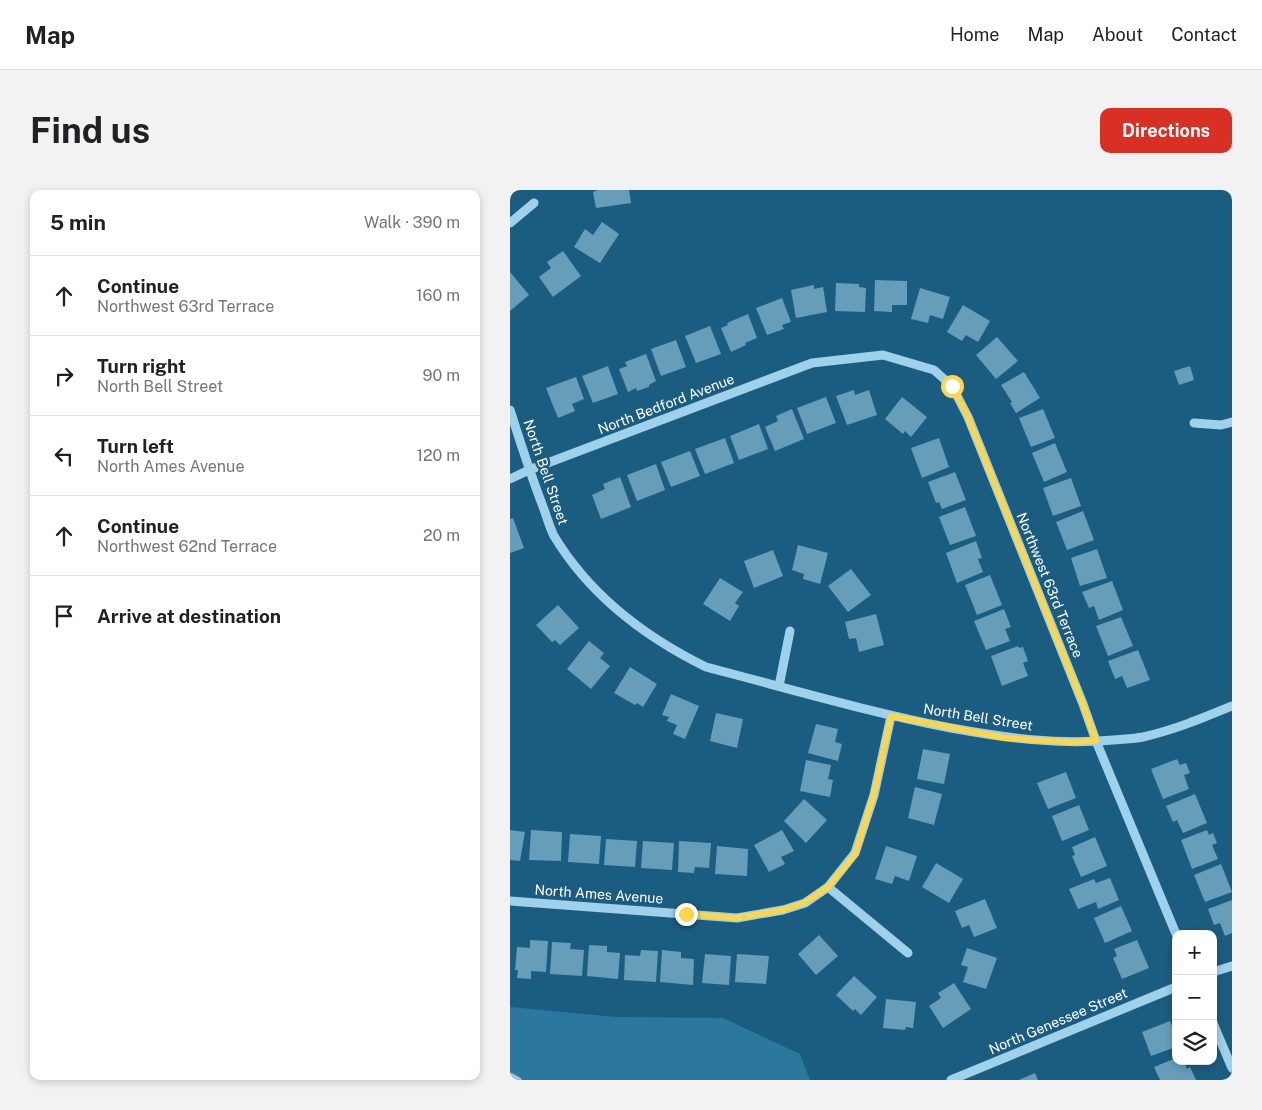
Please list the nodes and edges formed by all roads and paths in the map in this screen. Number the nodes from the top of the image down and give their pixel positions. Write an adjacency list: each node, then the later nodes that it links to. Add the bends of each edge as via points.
1 (534, 203): 2 (street)
2 (510, 223)
3 (812, 363): 7 (street, North Bedford Avenue); 13 (street, Northwest 63rd Terrace, via 883,355 934,370 952,386 976,435)
4 (510, 410): 7 (street, North Bell Street)
5 (1232, 422): 6 (street, via 1221,425)
6 (1194, 423)
7 (529, 470): 8 (street, North Bedford Avenue); 10 (street, North Bell Street, via 554,535 586,578 624,616 653,637 706,667)
8 (510, 479)
9 (790, 632): 10 (street)
10 (779, 686): 12 (street, North Bell Street)
11 (1232, 706): 13 (street, North Bell Street, via 1181,727 1141,737)
12 (891, 716): 13 (street, North Bell Street, via 1005,738); 14 (street, via 874,794 855,854)
13 (1096, 741): 16 (street, Northwest 63rd Terrace)
14 (828, 887): 15 (street, North Ames Avenue, via 804,903 736,918); 17 (street)
15 (510, 901)
16 (1174, 930)
17 (908, 953)
18 (1232, 966): 19 (street)
19 (1217, 971)
20 (1172, 989): 23 (street, North Genessee Street)
21 (1217, 1032): 22 (street)
22 (1232, 1068)
23 (956, 1079)

